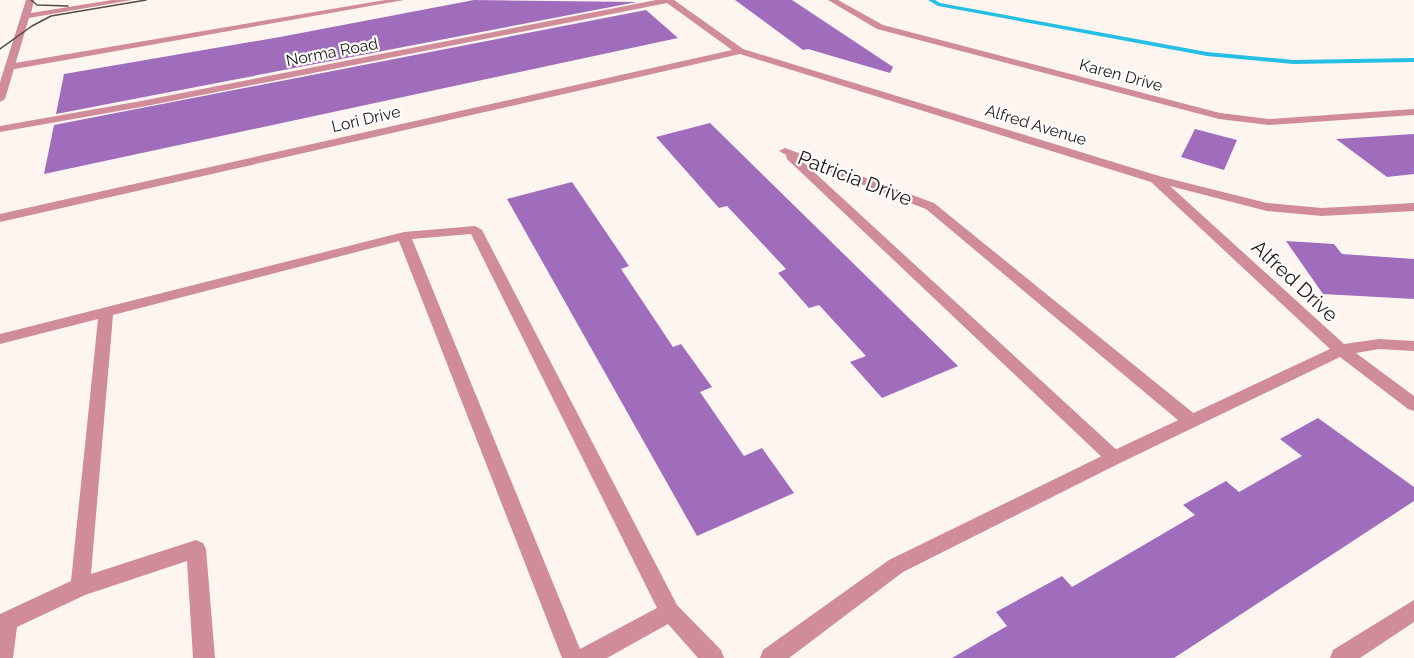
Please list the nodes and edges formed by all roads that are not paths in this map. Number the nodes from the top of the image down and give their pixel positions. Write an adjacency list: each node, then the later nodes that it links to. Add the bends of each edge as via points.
1 (25, 0): 7 (street)
2 (30, 0): 7 (street)
3 (128, 0): 7 (street)
4 (399, 0): 11 (street)
5 (669, 0): 8 (street, Alfred Avenue); 14 (street, Norma Road)
6 (832, 0): 13 (street, Karen Drive, via 880,27 1219,116 1269,122)
7 (25, 16): 9 (street)
8 (740, 51): 15 (street, Alfred Avenue); 17 (street, Lori Drive)
9 (13, 56): 10 (street); 11 (street)
10 (0, 57)
11 (9, 67): 12 (street)
12 (0, 99)
13 (1414, 112)
14 (0, 129)
15 (1155, 179): 16 (street, Alfred Avenue, via 1267,207 1322,212); 22 (street, Alfred Drive)
16 (1414, 207)
17 (0, 218)
18 (404, 236): 19 (street); 28 (street, via 475,230); 32 (street)
19 (106, 312): 20 (street); 26 (street)
20 (0, 339)
21 (1414, 346): 22 (street, via 1379,344)
22 (1341, 350): 23 (street, Alfred Drive); 24 (street)
23 (1414, 405)
24 (1191, 421): 25 (street); 25 (street, Patricia Drive, via 930,206 785,150)
25 (1114, 458): 35 (street, via 896,566)
26 (80, 587): 29 (street); 31 (street, via 196,549)
27 (1414, 610): 36 (street)
28 (670, 612): 33 (street); 34 (street)
29 (4, 623): 30 (street)
30 (2, 658)
31 (204, 658)
32 (573, 658)
33 (586, 658)
34 (713, 658)
35 (771, 658)
36 (1341, 658)

